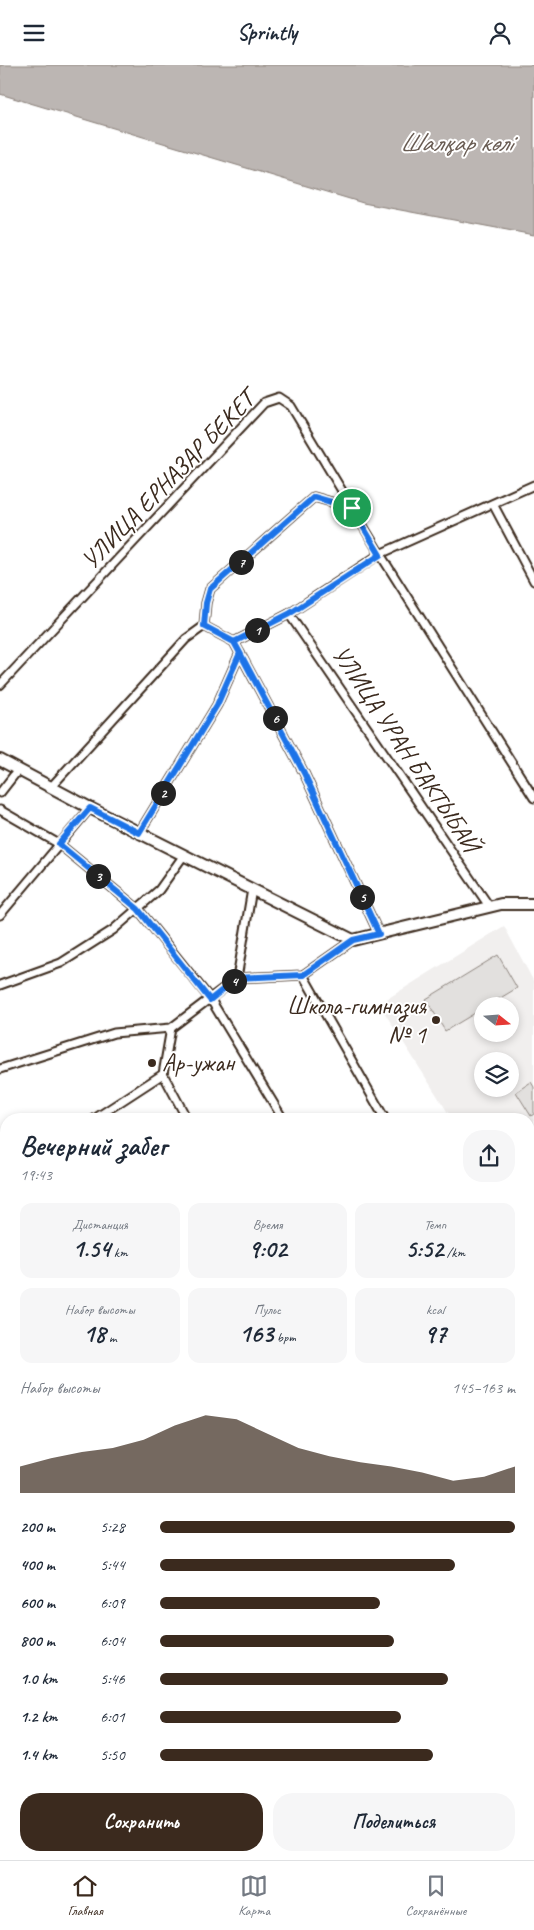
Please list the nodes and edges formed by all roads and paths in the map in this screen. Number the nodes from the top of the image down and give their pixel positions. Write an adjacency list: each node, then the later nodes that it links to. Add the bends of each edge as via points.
1 (534, 485): 2 (street)
2 (493, 504): 4 (street); 5 (street)
3 (352, 508): 4 (street, УЛИЦА ЕРНАЗАР БЕКЕТ); 7 (street, via 314,497 210,589); 10 (street, УЛИЦА ЕРНАЗАР БЕКЕТ, via 290,406 279,398 264,403)
4 (380, 555): 6 (street); 15 (street, УЛИЦА ЕРНАЗАР БЕКЕТ)
5 (534, 581)
6 (289, 614): 8 (street); 23 (street, УЛИЦА УРАН БАКТЫБАЙ)
7 (204, 626): 8 (street); 13 (street, via 186,639)
8 (234, 642): 9 (street)
9 (240, 653): 18 (street, via 217,705); 26 (street, via 304,773)
10 (0, 685)
11 (0, 760): 12 (main road)
12 (18, 770): 13 (main road); 14 (street)
13 (51, 787): 16 (main road)
14 (0, 793)
15 (534, 797)
16 (90, 808): 18 (main road); 19 (street)
17 (0, 810): 19 (street)
18 (139, 833): 20 (main road)
19 (59, 844): 24 (street); 25 (street)
20 (184, 855): 21 (main road); 24 (street, via 159,890)
21 (252, 889): 27 (main road); 29 (street)
22 (534, 904): 23 (main road, via 501,903)
23 (489, 907): 26 (main road)
24 (138, 909): 30 (street, via 113,930 61,963); 31 (street)
25 (0, 915)
26 (379, 934): 27 (main road)
27 (353, 940): 28 (street)
28 (303, 975): 29 (street); 38 (street)
29 (237, 978): 31 (street)
30 (0, 985)
31 (210, 1000): 32 (street); 37 (street)
32 (171, 1028): 33 (street, via 114,1033); 34 (street)
33 (0, 1069)
34 (163, 1074): 35 (street); 36 (street)
35 (103, 1113)
36 (184, 1113)
37 (279, 1113)
38 (382, 1113)

